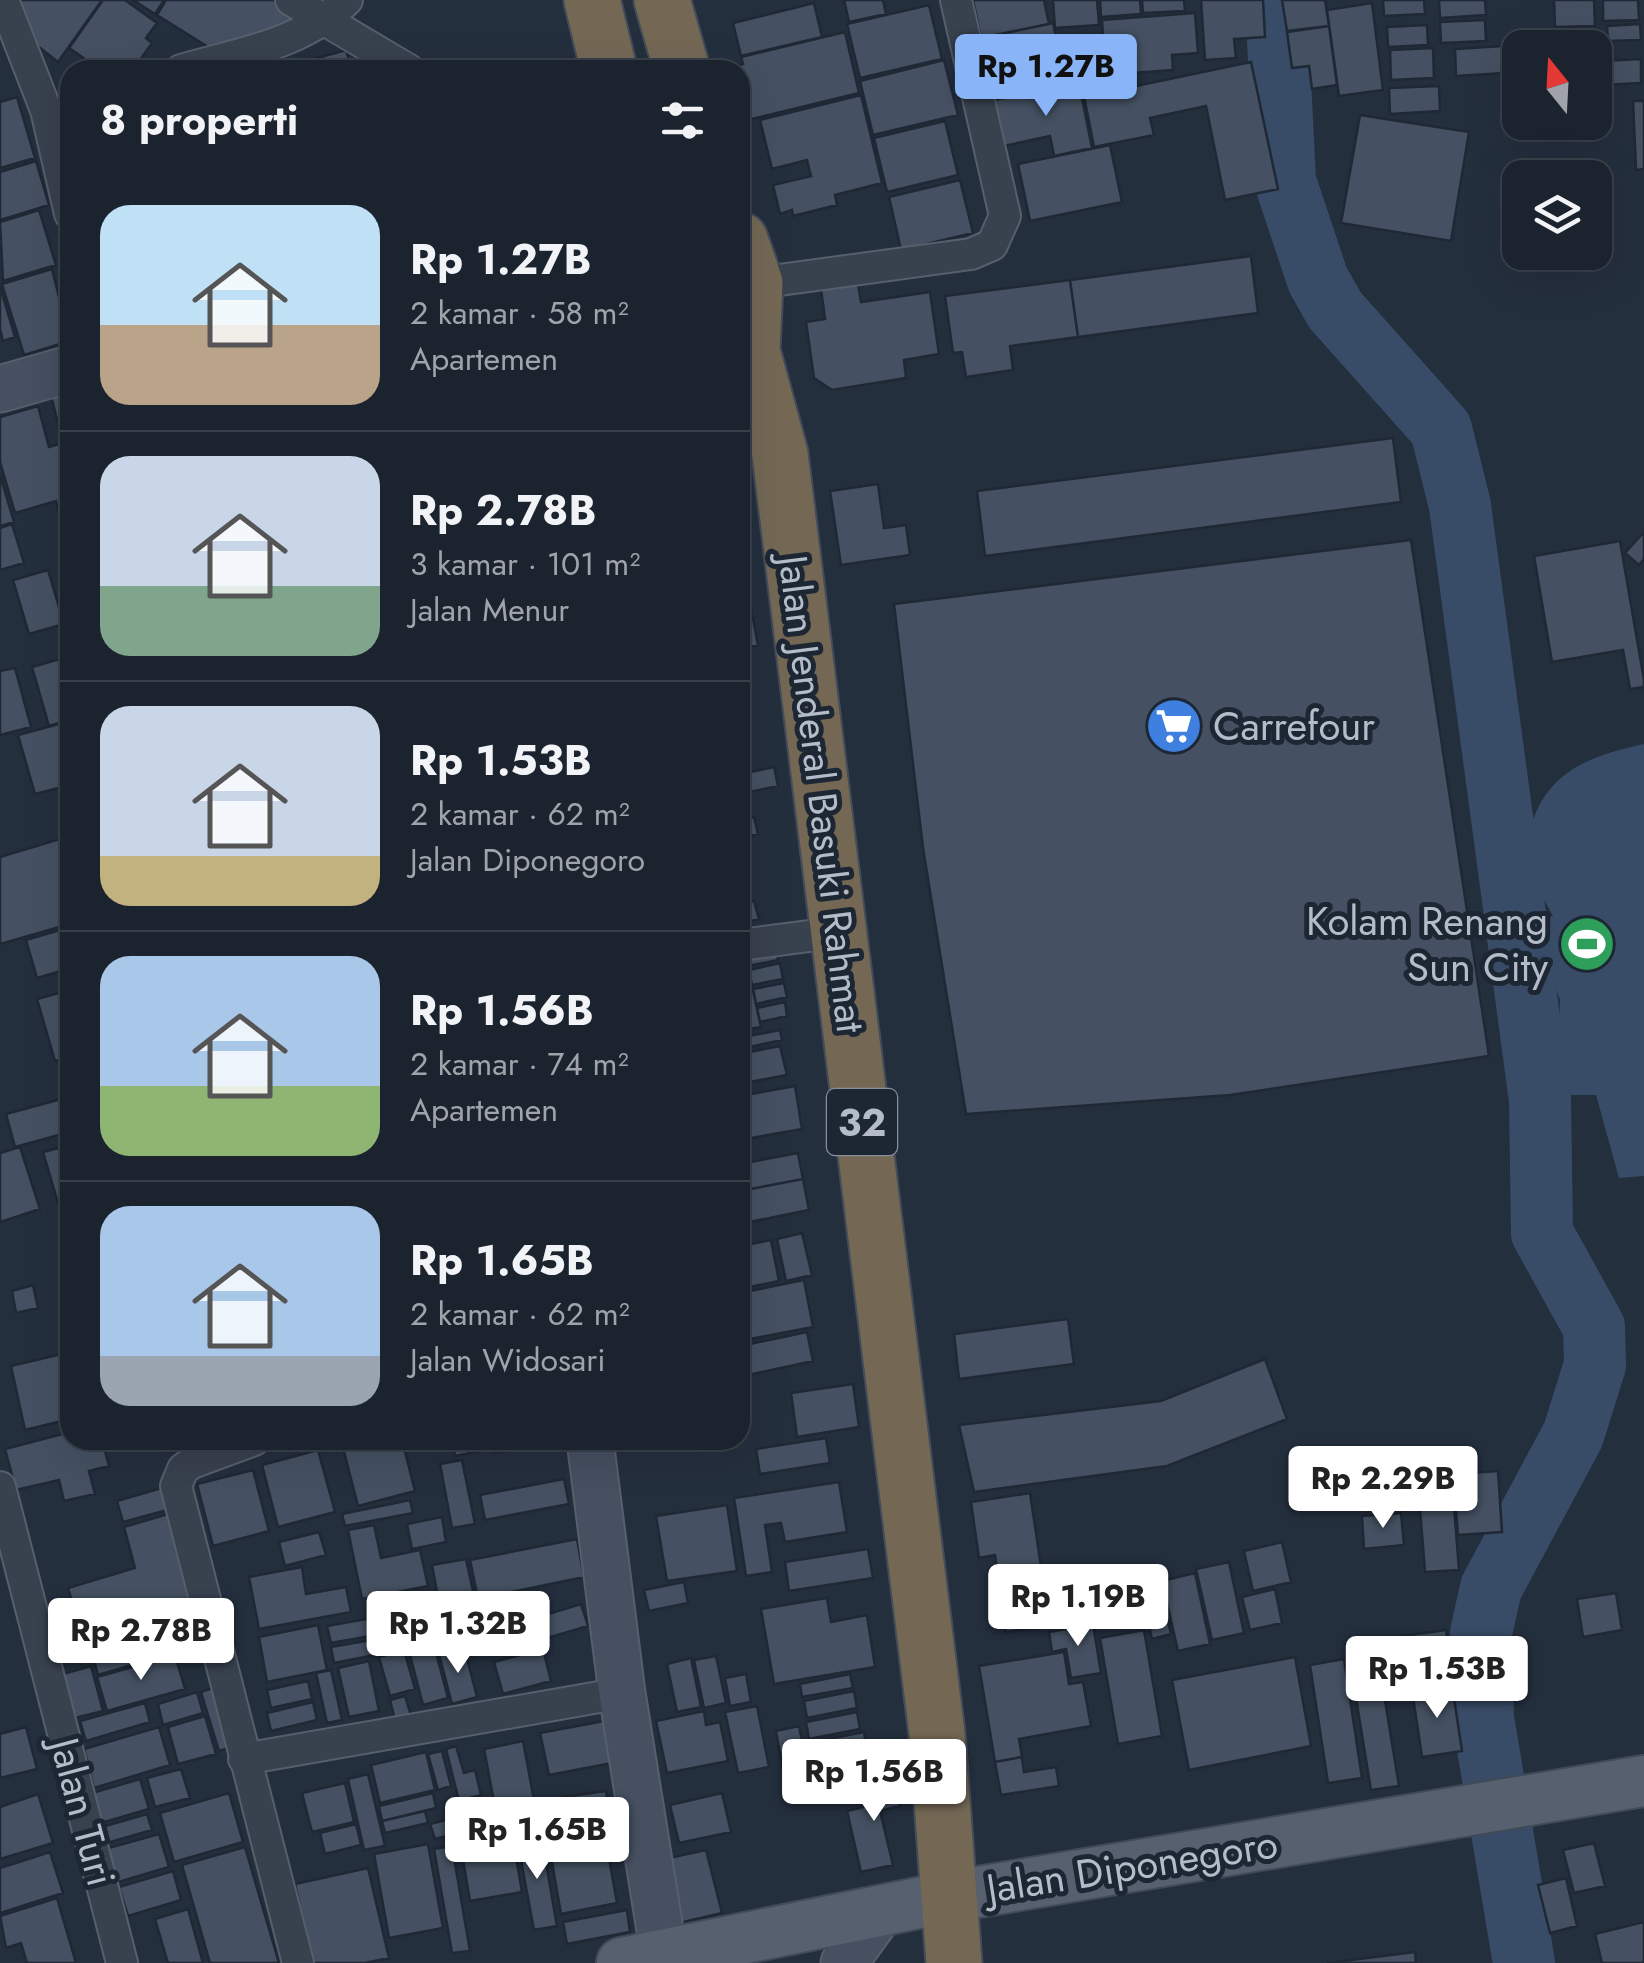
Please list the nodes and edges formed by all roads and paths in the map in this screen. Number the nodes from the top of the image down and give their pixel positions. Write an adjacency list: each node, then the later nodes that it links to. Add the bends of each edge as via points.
1 (3, 0): 12 (street)
2 (291, 0): 7 (street)
3 (347, 0): 7 (street)
4 (592, 0): 10 (highway)
5 (662, 0): 11 (highway)
6 (956, 0): 14 (street, via 1005,216 992,245 972,254)
7 (324, 22): 8 (street); 9 (street)
8 (215, 60)
9 (391, 60)
10 (607, 60)
11 (679, 60)
12 (13, 66): 13 (street)
13 (58, 106)
14 (750, 270)
15 (750, 360): 18 (highway, Jalan Jenderal Basuki Rahmat / 32, via 780,454)
16 (60, 372): 17 (street)
17 (0, 389)
18 (840, 932): 19 (street); 27 (highway, Jalan Jenderal Basuki Rahmat / 32, via 937,1734)
19 (750, 944)
20 (227, 1450): 25 (street, via 183,1469 176,1486)
21 (591, 1450): 24 (street)
22 (0, 1487): 23 (street, Jalan Turi)
23 (10, 1565): 30 (street, Jalan Turi)
24 (622, 1693): 25 (street); 29 (street)
25 (244, 1759): 31 (street)
26 (1644, 1781): 27 (main road, Jalan Diponegoro)
27 (948, 1897): 28 (main road, Jalan Diponegoro); 33 (highway, 32)
28 (882, 1912): 29 (main road, Jalan Diponegoro); 32 (street)
29 (643, 1959)
30 (122, 1963)
31 (298, 1963)
32 (844, 1963)
33 (954, 1963)

